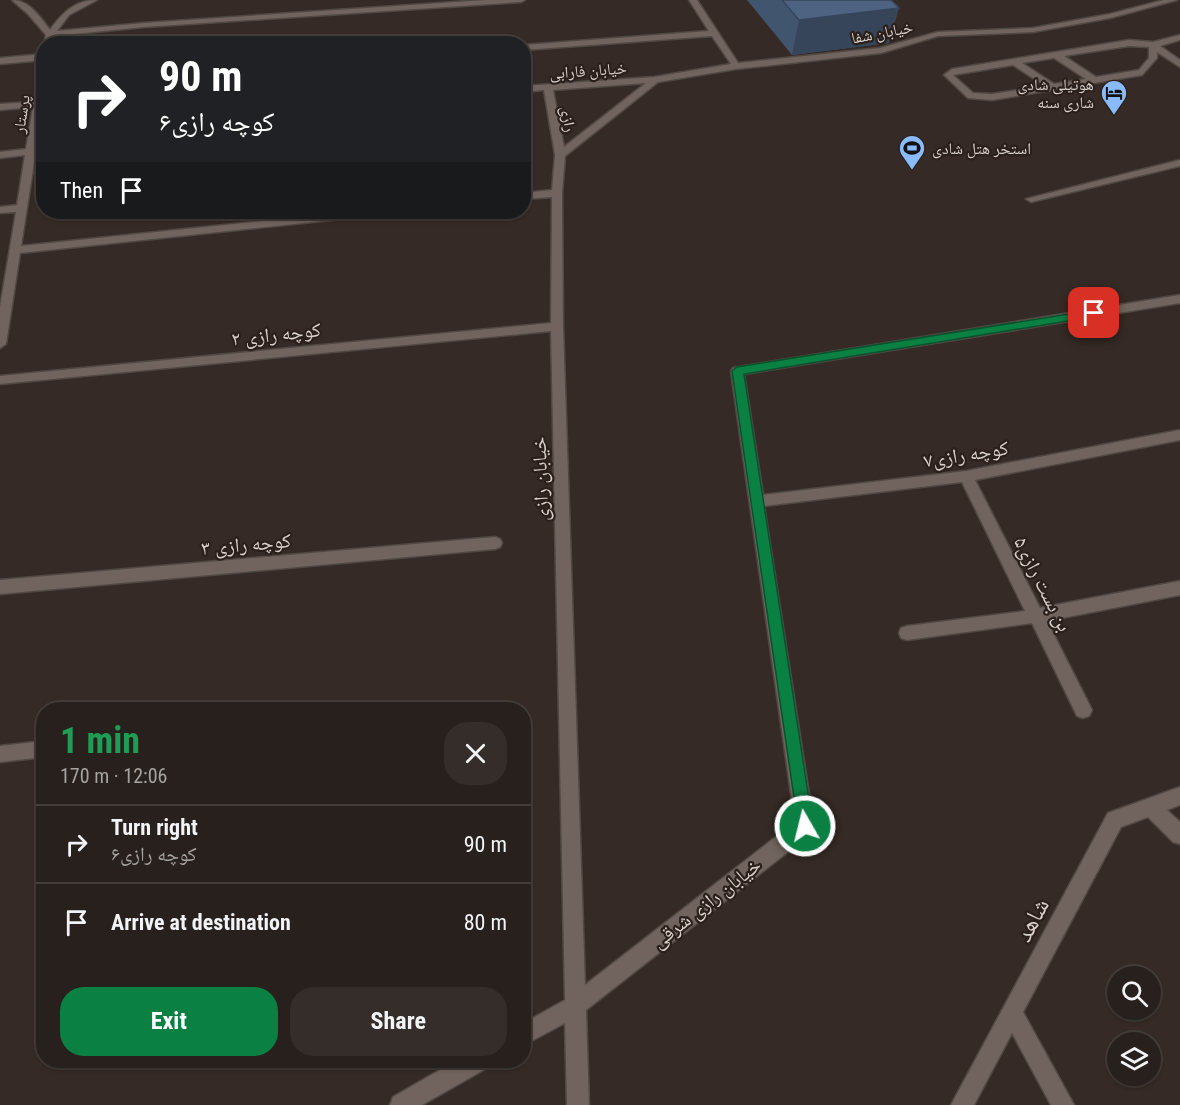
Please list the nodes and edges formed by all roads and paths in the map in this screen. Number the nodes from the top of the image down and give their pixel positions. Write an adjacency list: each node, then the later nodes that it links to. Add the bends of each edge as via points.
1 (16, 0): 7 (street, via 31,12)
2 (93, 0): 8 (street, via 66,13)
3 (521, 0): 9 (street, via 144,25)
4 (693, 0): 6 (street)
5 (1173, 0): 18 (street, خیابان شفا, via 1033,30 938,34 880,50)
6 (716, 33): 12 (street); 18 (street)
7 (46, 36)
8 (50, 36)
9 (69, 36)
10 (1180, 37): 11 (street)
11 (1154, 45): 13 (street, via 1129,43); 17 (street); 20 (street, via 1153,58 1142,72)
12 (531, 46)
13 (1056, 55): 16 (street); 20 (street)
14 (36, 58): 15 (street)
15 (0, 61)
16 (1015, 62): 21 (street); 21 (street, via 948,75 971,96 981,98)
17 (1180, 64)
18 (736, 66): 19 (street)
19 (654, 80): 22 (street, خیابان فارابی); 29 (street)
20 (1094, 80): 21 (street)
21 (1053, 87)
22 (548, 88): 23 (street, خیابان فارابی); 29 (street, رازی)
23 (531, 89)
24 (36, 104): 25 (street)
25 (0, 108)
26 (36, 131): 27 (street, پرستار)
27 (30, 152): 28 (street); 34 (street, پرستار)
28 (0, 155)
29 (560, 155): 31 (street, خیابان رازی)
30 (1180, 162): 33 (street)
31 (557, 193): 32 (street); 40 (street, خیابان رازی)
32 (531, 195)
33 (1031, 199)
34 (21, 208): 35 (street); 37 (street, پرستار)
35 (0, 210)
36 (311, 219): 37 (street)
37 (15, 250): 38 (street, پرستار)
38 (4, 291): 41 (street, پرستار)
39 (1180, 299): 45 (street, خیابان رازی شرقی, via 737,371)
40 (557, 326): 42 (street, کوچه رازی ۲); 57 (street, خیابان رازی)
41 (0, 344)
42 (0, 381)
43 (1180, 435): 44 (street, کوچه رازی۷)
44 (966, 476): 45 (street, کوچه رازی۷); 49 (street, بن بست رازی۵)
45 (757, 501): 57 (street, خیابان رازی شرقی, via 805,826)
46 (495, 543): 47 (street, کوچه رازی ۳)
47 (0, 586)
48 (1180, 588): 49 (street)
49 (1036, 616): 50 (street); 51 (street, بن بست رازی۵)
50 (908, 633)
51 (1083, 710)
52 (36, 750): 53 (street)
53 (0, 753)
54 (1180, 796): 55 (street, شاهد)
55 (1150, 807): 56 (street); 58 (street, شاهد, via 1115,820)
56 (1180, 835)
57 (576, 1005): 59 (street, خیابان رازی شرقی); 62 (street, خیابان رازی)
58 (1012, 1012): 63 (street, شاهد); 64 (street)
59 (531, 1031)
60 (465, 1068): 61 (street)
61 (401, 1105)
62 (578, 1105)
63 (962, 1105)
64 (1063, 1105)

